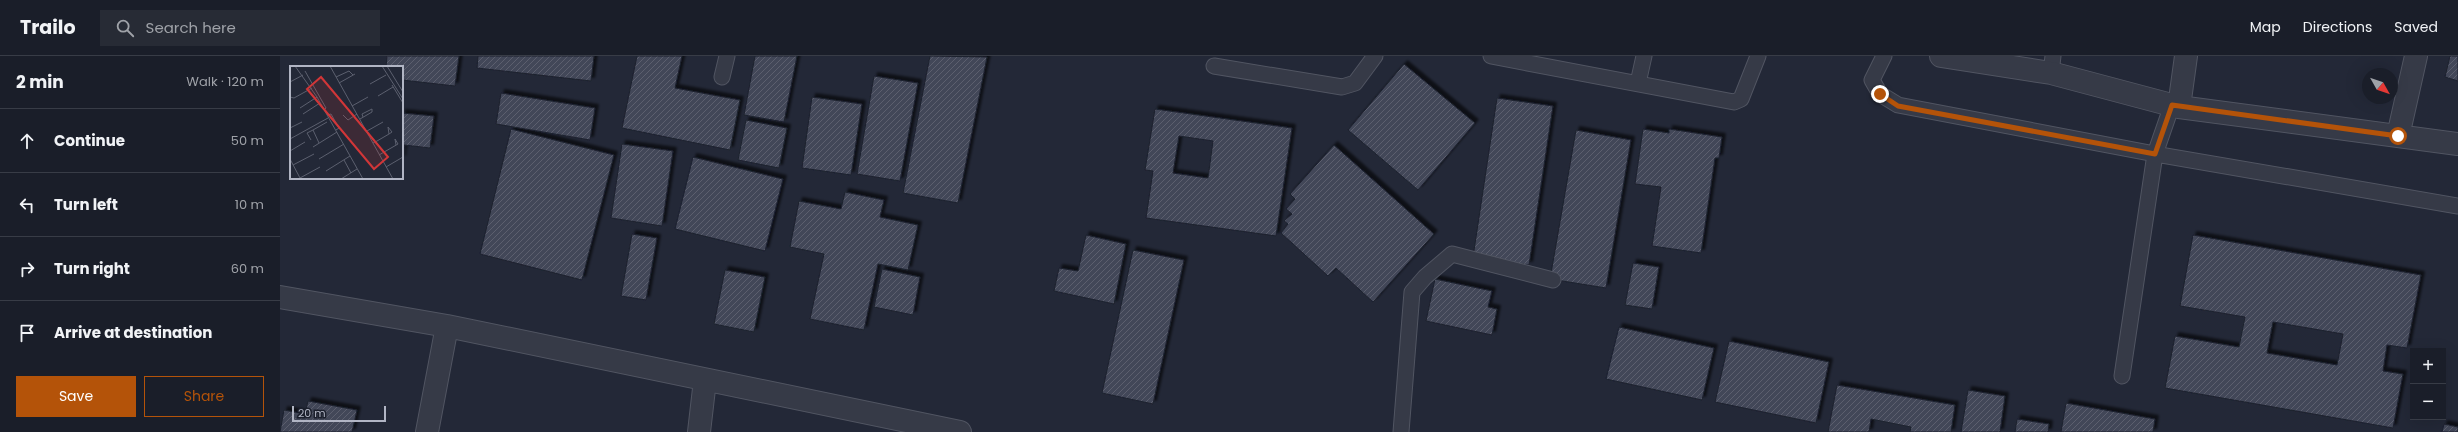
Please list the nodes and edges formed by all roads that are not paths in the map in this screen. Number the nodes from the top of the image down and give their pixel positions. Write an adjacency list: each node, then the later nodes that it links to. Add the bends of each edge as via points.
1 (727, 56): 12 (lane)
2 (1375, 56): 11 (lane, via 1355,83 1342,87)
3 (1492, 56): 13 (lane)
4 (1644, 56): 13 (lane)
5 (1758, 56): 13 (lane, via 1741,99 1734,102)
6 (1884, 56): 17 (lane, via 1872,80 1880,94 1898,106)
7 (1941, 56): 10 (street)
8 (2186, 56): 14 (street)
9 (2416, 56): 15 (street)
10 (2052, 65): 14 (street)
11 (1214, 66)
12 (722, 77)
13 (1638, 83)
14 (2176, 106): 15 (street); 17 (lane)
15 (2398, 136): 16 (street)
16 (2458, 144)
17 (2155, 154): 18 (lane); 22 (lane)
18 (2458, 206)
19 (1553, 280): 27 (lane, via 1452,254 1425,277 1412,292)
20 (280, 297): 21 (street)
21 (447, 326): 23 (street); 24 (street)
22 (2122, 376)
23 (705, 380): 25 (street); 26 (street)
24 (427, 432)
25 (699, 432)
26 (960, 432)
27 (1401, 432)

